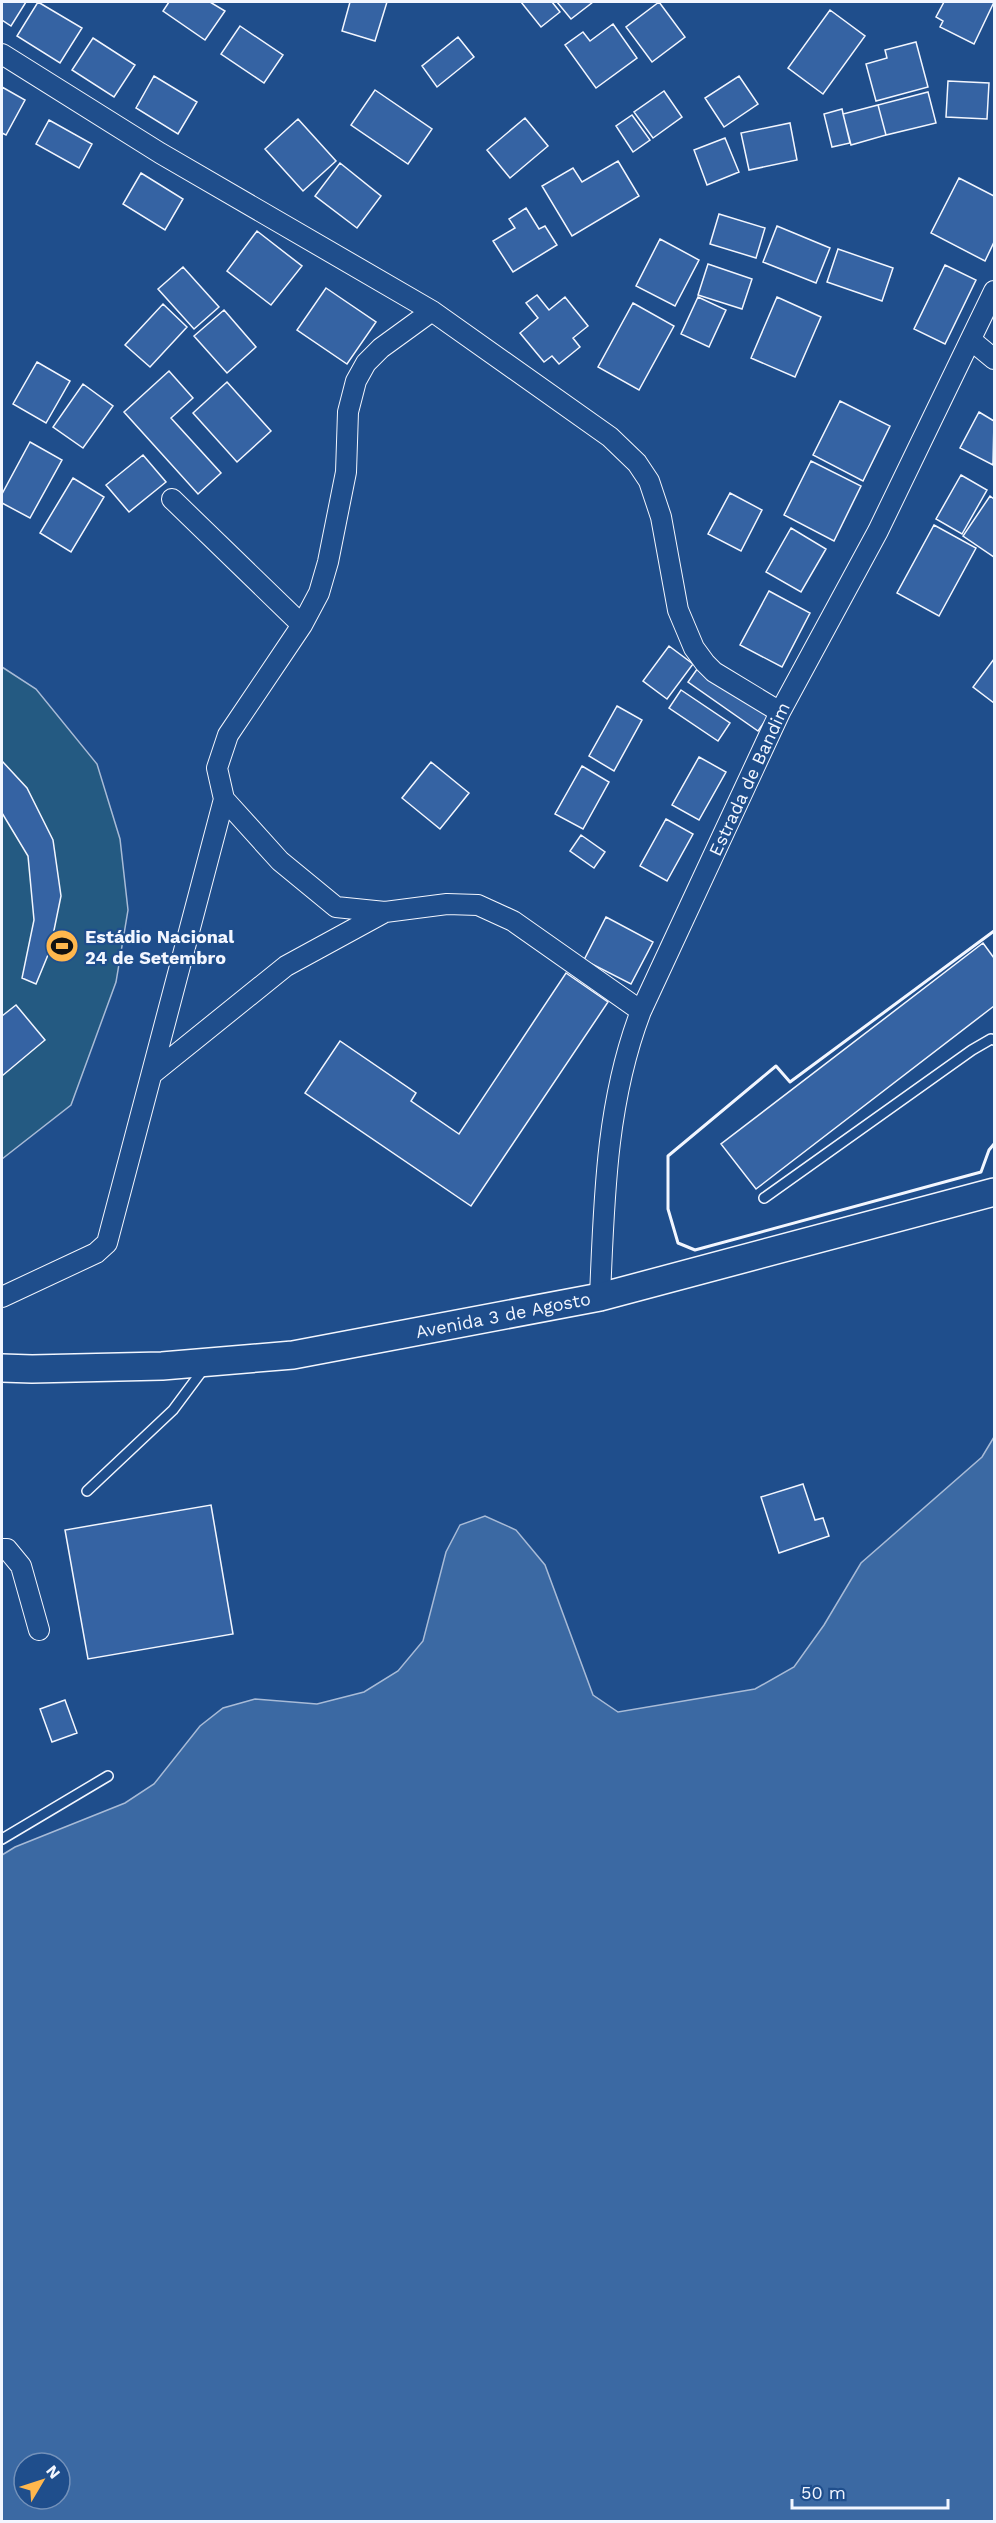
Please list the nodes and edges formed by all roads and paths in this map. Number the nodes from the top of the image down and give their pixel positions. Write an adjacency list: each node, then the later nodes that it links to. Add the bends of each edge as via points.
1 (2, 54): 3 (street, via 160,153)
2 (994, 291): 4 (street, Estrada de Bandim)
3 (432, 311): 7 (street, via 381,348 356,381 348,412 346,472 328,562 319,593); 8 (street, via 610,437 637,462 649,481 661,517 678,610 694,648 714,672)
4 (971, 340): 5 (street); 8 (street, Estrada de Bandim, via 878,531)
5 (994, 359)
6 (172, 499): 7 (street)
7 (302, 625): 9 (street, via 228,735 217,768)
8 (780, 712): 11 (street, Estrada de Bandim)
9 (224, 799): 10 (street, via 280,861 336,907); 13 (street)
10 (385, 912): 11 (street, via 447,904 478,905 513,921); 13 (street, via 286,966)
11 (641, 1011): 17 (street, Estrada de Bandim, via 626,1057 606,1165)
12 (994, 1040): 15 (lane, via 972,1050)
13 (152, 1074): 16 (street, via 107,1244 96,1253)
14 (994, 1192): 17 (street, Avenida 3 de Agosto)
15 (764, 1198)
16 (2, 1297)
17 (600, 1297): 18 (street, Avenida 3 de Agosto, via 293,1355)
18 (208, 1363): 19 (street, Avenida 3 de Agosto); 20 (lane, via 173,1410)
19 (2, 1368)
20 (87, 1491)
21 (3, 1552): 22 (street, via 21,1566)
22 (39, 1630)
23 (108, 1776): 24 (lane)
24 (2, 1839)

